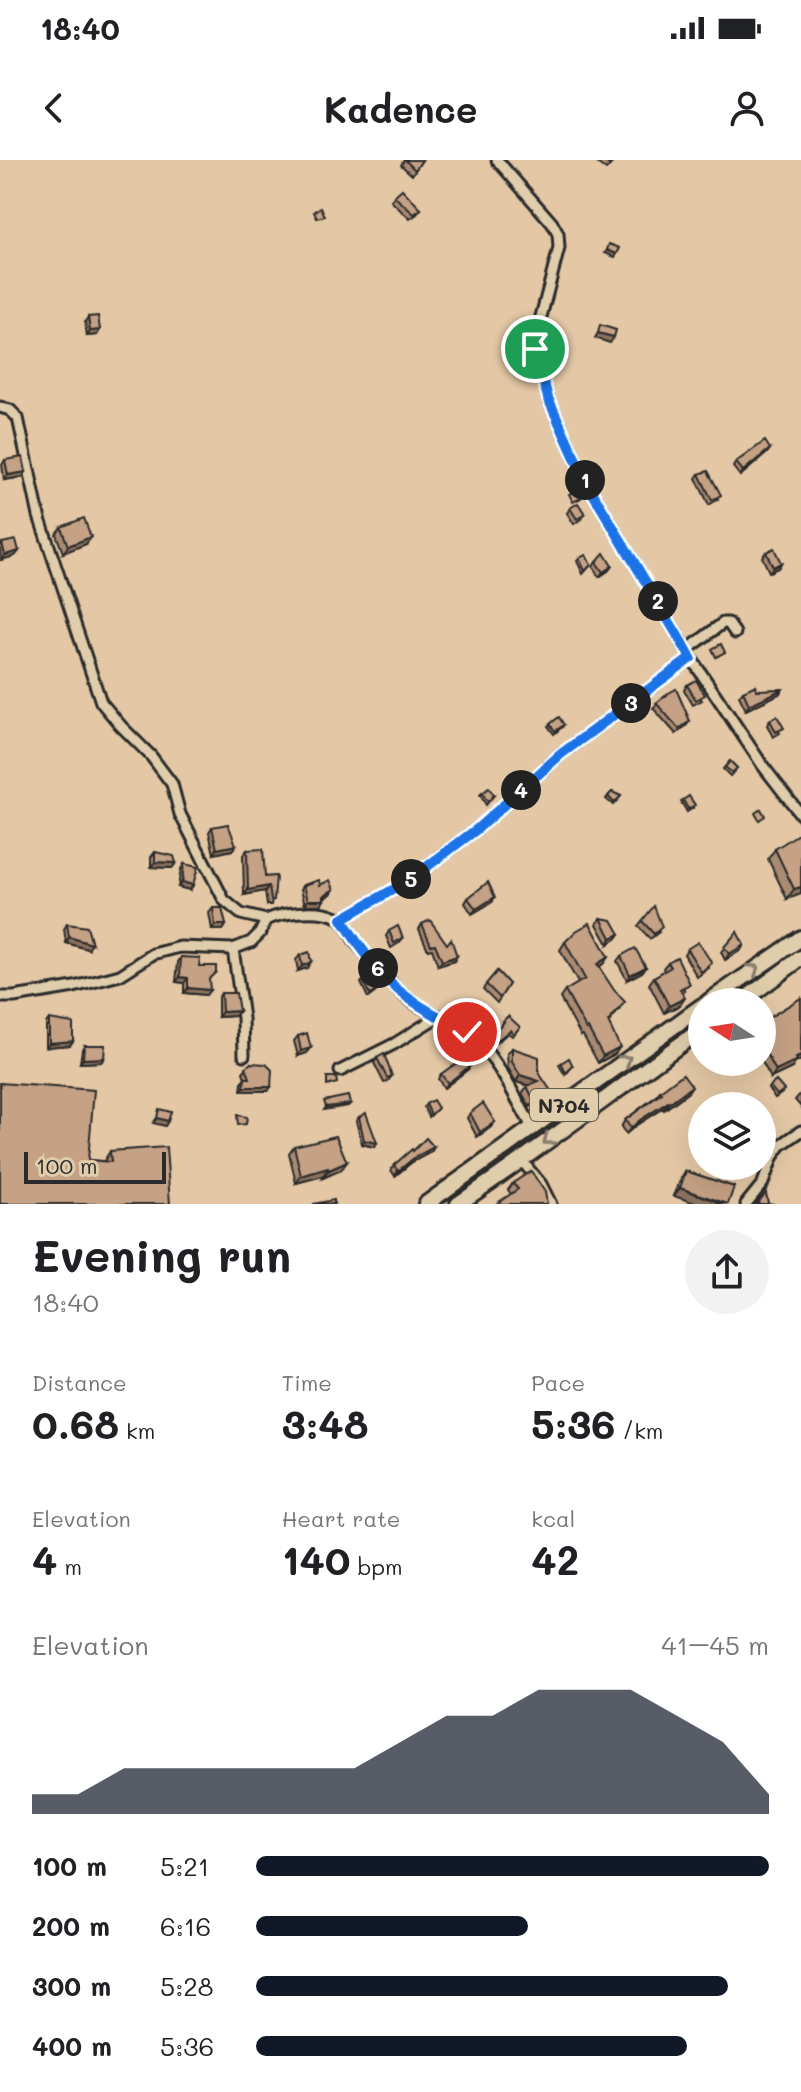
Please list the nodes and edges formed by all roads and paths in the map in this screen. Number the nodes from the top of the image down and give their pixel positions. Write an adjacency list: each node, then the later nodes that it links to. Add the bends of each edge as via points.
1 (497, 160): 4 (street, via 558,234 535,349 548,398 585,480)
2 (0, 407): 7 (street, via 18,418 39,516 101,702 172,784 180,814 224,900 241,914)
3 (735, 633): 4 (street, via 723,623)
4 (689, 654): 5 (street); 6 (street, via 561,754 477,829 408,881)
5 (801, 815)
6 (342, 919): 7 (street, via 320,911); 14 (street, via 403,995)
7 (266, 920): 9 (street, via 251,942)
8 (801, 938): 11 (highway, one-way to 8)
9 (233, 949): 13 (street, via 180,947 153,954 120,975); 17 (street)
10 (801, 958): 12 (highway)
11 (728, 988)
12 (760, 988)
13 (0, 997)
14 (439, 1016): 18 (street); 19 (street, via 481,1046)
15 (688, 1016): 19 (highway, N704, one-way to 15)
16 (688, 1039): 21 (highway, N704, one-way to 21)
17 (244, 1055)
18 (340, 1071)
19 (532, 1127): 22 (highway, N704)
20 (801, 1131): 27 (street, via 781,1145)
21 (522, 1161): 23 (highway, N704); 26 (street)
22 (480, 1165): 23 (highway); 24 (highway, N704)
23 (490, 1183): 25 (highway, N704)
24 (426, 1204)
25 (458, 1204)
26 (551, 1204)
27 (746, 1204)

